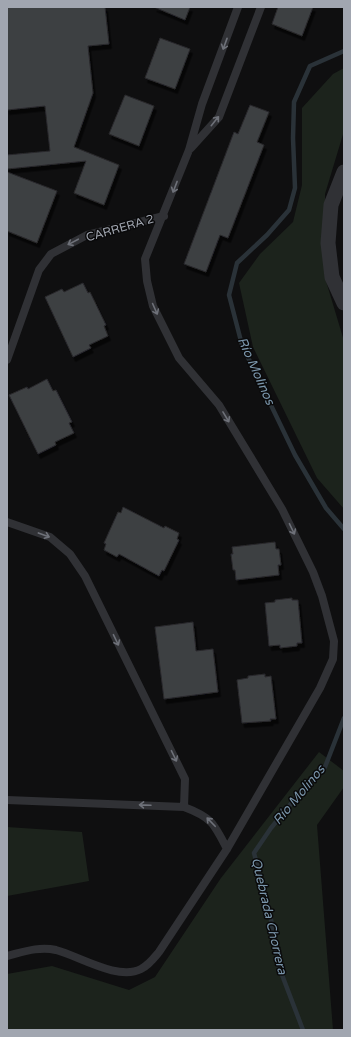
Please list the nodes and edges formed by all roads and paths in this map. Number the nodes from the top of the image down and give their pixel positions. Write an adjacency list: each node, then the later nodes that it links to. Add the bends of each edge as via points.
1 (238, 7): 3 (lane, one-way to 3, via 202,104)
2 (261, 7): 3 (lane, one-way to 2, via 219,117)
3 (189, 150): 5 (lane, one-way to 5)
4 (344, 172): 6 (street, via 331,205 328,243 332,277)
5 (164, 216): 7 (lane, CARRERA 2, one-way to 7, via 87,235 51,254 39,270); 11 (lane, one-way to 11, via 145,259 153,306 179,358 219,405 282,509 313,572 334,641 333,659 320,688)
6 (344, 303)
7 (7, 360)
8 (7, 522): 10 (lane, one-way to 10, via 50,537 70,554 85,576 185,779)
9 (7, 800): 10 (lane, one-way to 9)
10 (184, 807): 11 (lane, one-way to 10, via 217,828 204,814)
11 (227, 848): 12 (lane, via 159,952 141,970 123,972 88,963 56,950 39,948)
12 (7, 956)

